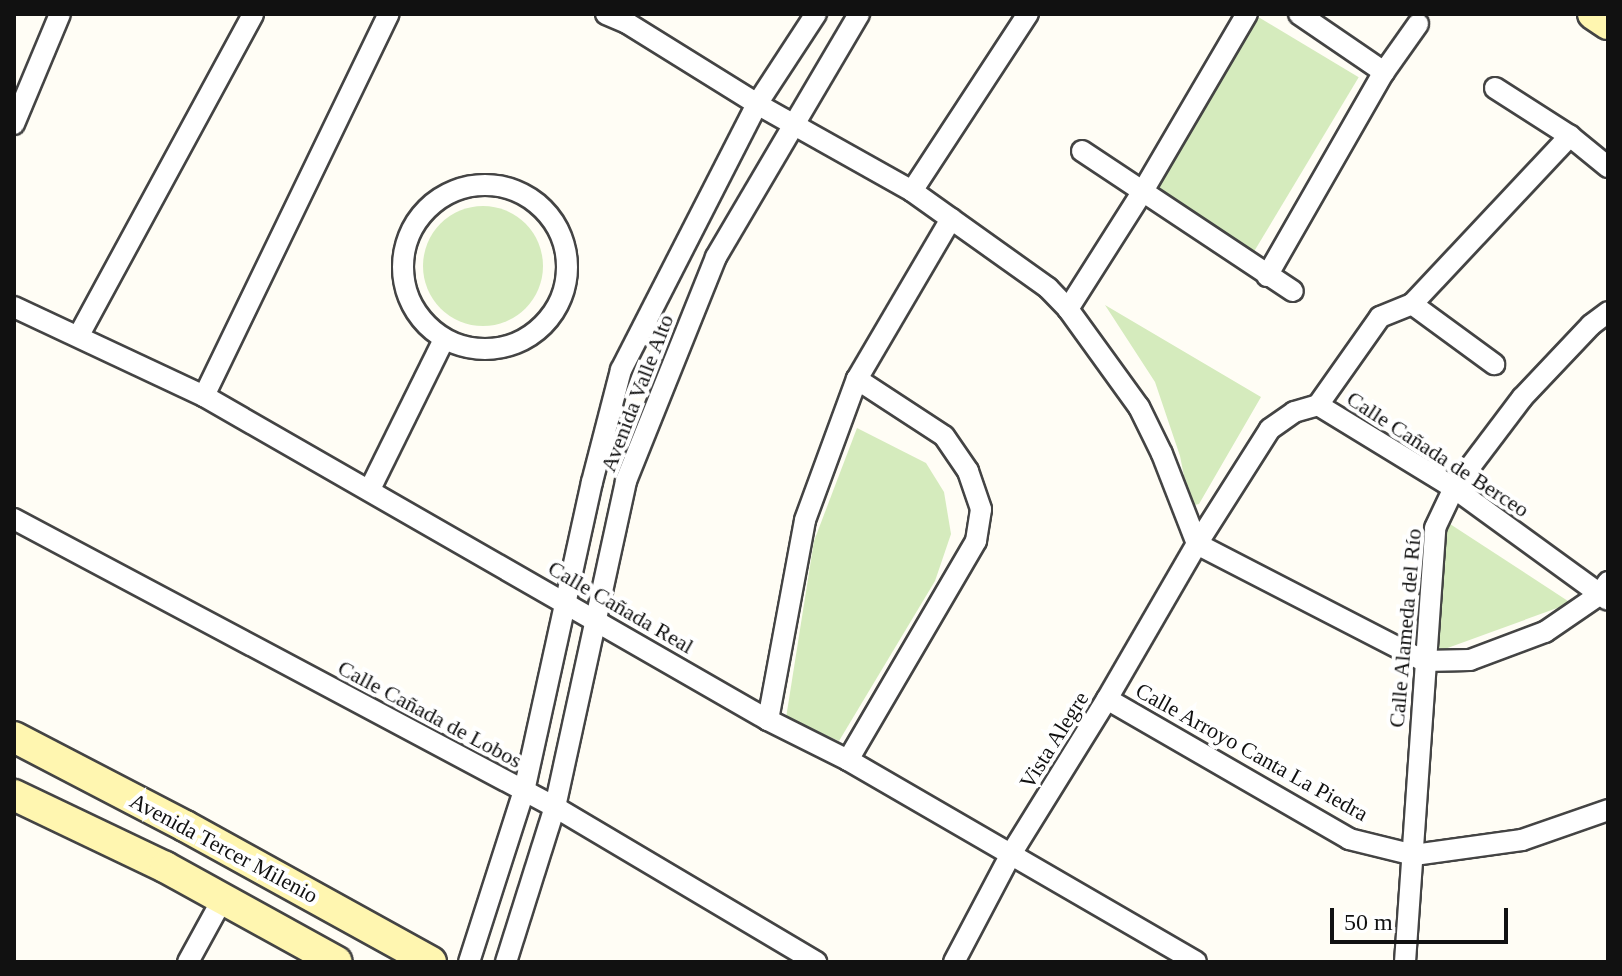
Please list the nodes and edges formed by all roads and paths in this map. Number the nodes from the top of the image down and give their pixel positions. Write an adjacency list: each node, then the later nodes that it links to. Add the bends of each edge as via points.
1 (60, 14): 17 (street)
2 (253, 14): 31 (street)
3 (389, 14): 35 (street)
4 (606, 14): 11 (street)
5 (816, 14): 16 (street, Avenida Valle Alto)
6 (859, 14): 18 (street, Avenida Valle Alto)
7 (1028, 14): 22 (street)
8 (1247, 14): 23 (street)
9 (1299, 14): 14 (street)
10 (1593, 14): 13 (street)
11 (628, 18): 16 (street)
12 (1418, 24): 14 (street)
13 (1608, 24)
14 (1384, 72): 25 (street)
15 (1495, 88): 19 (street)
16 (757, 104): 18 (street); 42 (street, Avenida Valle Alto, via 621,370)
17 (14, 124)
18 (794, 124): 22 (street); 43 (street, Avenida Valle Alto, via 716,257 626,481)
19 (1570, 136): 21 (street); 27 (street)
20 (1082, 151): 23 (street)
21 (1608, 167)
22 (912, 191): 24 (street)
23 (1143, 191): 25 (street); 29 (street)
24 (951, 219): 29 (street, via 1048,288); 34 (street)
25 (1267, 276): 26 (street)
26 (1293, 291)
27 (1412, 304): 33 (street); 36 (street, via 1380,317)
28 (14, 307): 31 (street, Calle Cañada Real)
29 (1068, 309): 40 (street, via 1139,407)
30 (1608, 312): 37 (street, Calle Alameda del Río, via 1522,398)
31 (79, 335): 35 (street, Calle Cañada Real)
32 (444, 339): 32 (street, via 491,349 513,344 532,334 559,304 568,271 566,251 546,210 525,194 503,186 460,188 418,217 406,239 403,282 422,321); 38 (street)
33 (1494, 364)
34 (857, 379): 46 (street, via 805,520); 48 (street, via 944,436 968,471 981,509 976,541)
35 (204, 396): 38 (street, Calle Cañada Real)
36 (1318, 405): 37 (street, Calle Cañada de Berceo); 40 (street, Calle Cañada de Berceo, via 1294,412 1270,429)
37 (1454, 488): 41 (street, Calle Cañada de Berceo); 44 (street, Calle Alameda del Río, via 1435,528)
38 (370, 489): 42 (street, Calle Cañada Real)
39 (14, 519): 49 (street, Calle Cañada de Lobos)
40 (1197, 544): 44 (street); 45 (street, Vista Alegre)
41 (1605, 592): 44 (street, via 1545,632 1470,660)
42 (564, 602): 43 (street, Calle Cañada Real); 49 (street, Avenida Valle Alto)
43 (598, 622): 46 (street, Calle Cañada Real); 51 (street, Avenida Valle Alto)
44 (1424, 661): 55 (street, Calle Alameda del Río)
45 (1107, 699): 54 (street, Vista Alegre); 55 (street, Calle Arroyo Canta La Piedra, via 1349,839)
46 (768, 720): 48 (street, Calle Cañada Real)
47 (14, 737): 53 (street, Avenida Tercer Milenio)
48 (848, 760): 54 (street, Calle Cañada Real)
49 (524, 791): 51 (street, Calle Cañada de Lobos); 61 (street, Avenida Valle Alto)
50 (14, 795): 56 (street, Avenida Tercer Milenio)
51 (555, 807): 62 (street, Avenida Valle Alto); 63 (street, Calle Cañada de Lobos)
52 (1608, 810): 55 (street, Calle Arroyo Canta La Piedra, via 1522,840)
53 (185, 826): 56 (street); 60 (street, Avenida Tercer Milenio)
54 (1011, 854): 64 (street, Vista Alegre); 65 (street, Calle Cañada Real)
55 (1414, 855): 66 (street, Calle Alameda del Río)
56 (165, 867): 57 (street, Avenida Tercer Milenio)
57 (223, 898): 58 (street); 59 (street, Avenida Tercer Milenio)
58 (188, 962)
59 (337, 962)
60 (431, 962)
61 (469, 962)
62 (506, 962)
63 (816, 962)
64 (954, 962)
65 (1196, 962)
66 (1405, 962)

